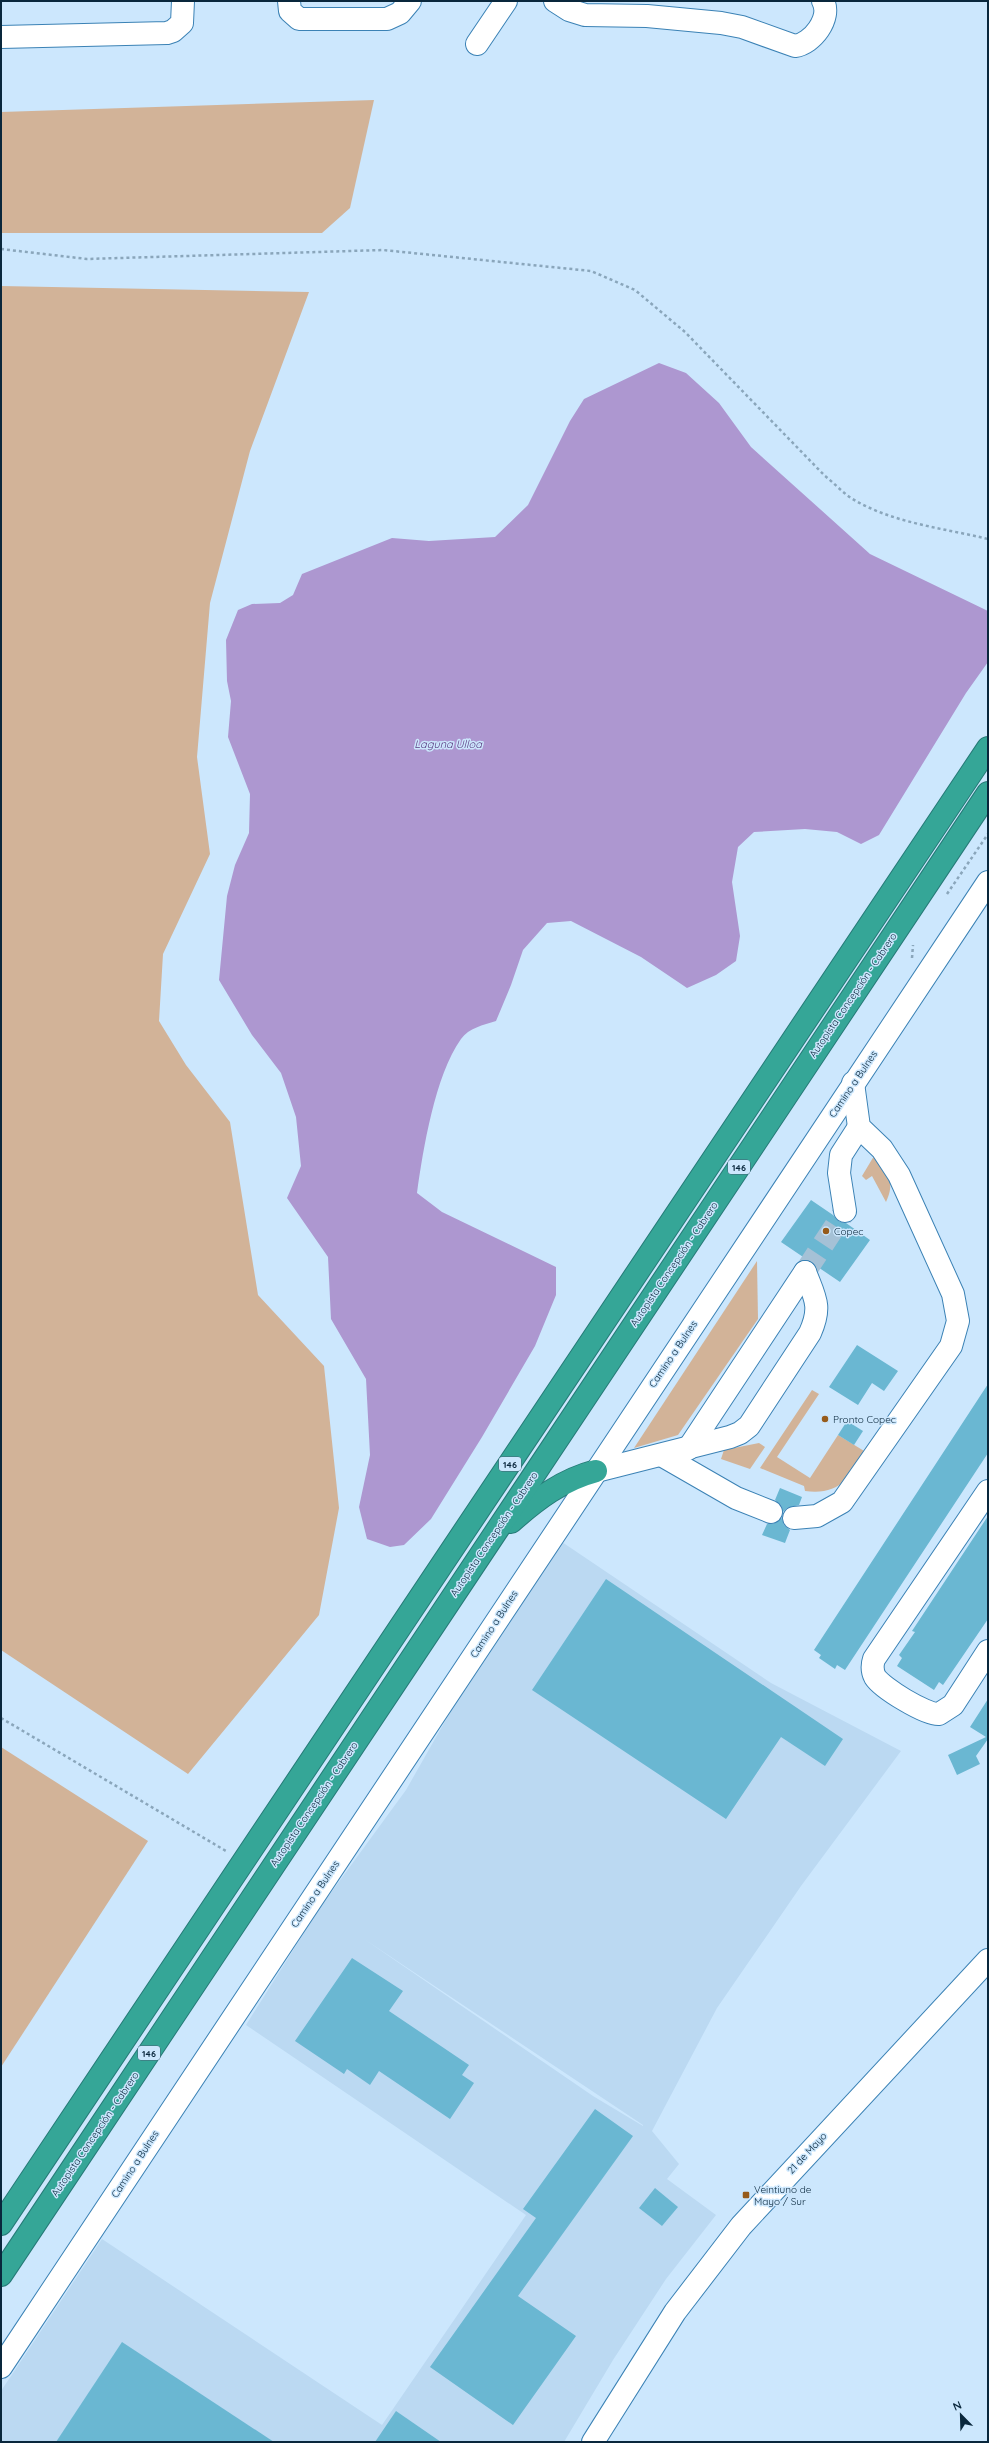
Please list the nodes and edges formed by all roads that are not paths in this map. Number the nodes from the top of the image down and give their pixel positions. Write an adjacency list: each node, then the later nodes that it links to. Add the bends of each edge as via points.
1 (183, 1): 8 (street, via 182,23 167,33)
2 (289, 1): 3 (street, via 290,11 299,19 380,20 400,13)
3 (410, 1)
4 (506, 1): 9 (street)
5 (555, 1): 7 (street, via 569,10 584,14)
6 (824, 1): 7 (street, via 827,10 825,18 810,39 795,46 742,27)
7 (649, 8)
8 (1, 37)
9 (477, 44)
10 (988, 748): 25 (highway, 146)
11 (988, 793): 22 (highway, Autopista Concepción - Cabrero / 146)
12 (988, 882): 13 (street, Camino a Bulnes)
13 (853, 1084): 14 (street); 18 (street, Camino a Bulnes)
14 (859, 1127): 15 (street, via 841,1154 839,1173); 21 (street, via 882,1149 899,1175 956,1302 956,1334 951,1346 842,1502 817,1516)
15 (845, 1211)
16 (688, 1449): 16 (street, via 740,1433 749,1426 816,1320 818,1305 805,1272); 17 (street)
17 (663, 1456): 18 (street); 20 (street, via 736,1498)
18 (596, 1471): 22 (highway, via 578,1476 550,1490); 27 (street, Camino a Bulnes)
19 (988, 1491): 23 (street, via 874,1659 873,1672 878,1681 923,1711 939,1714 953,1705)
20 (771, 1512)
21 (794, 1518)
22 (489, 1541): 26 (highway, Autopista Concepción - Cabrero / 146)
23 (988, 1651)
24 (988, 1960): 28 (street, 21 de Mayo, via 741,2226 675,2312)
25 (1, 2224)
26 (1, 2276)
27 (1, 2367)
28 (593, 2442)

